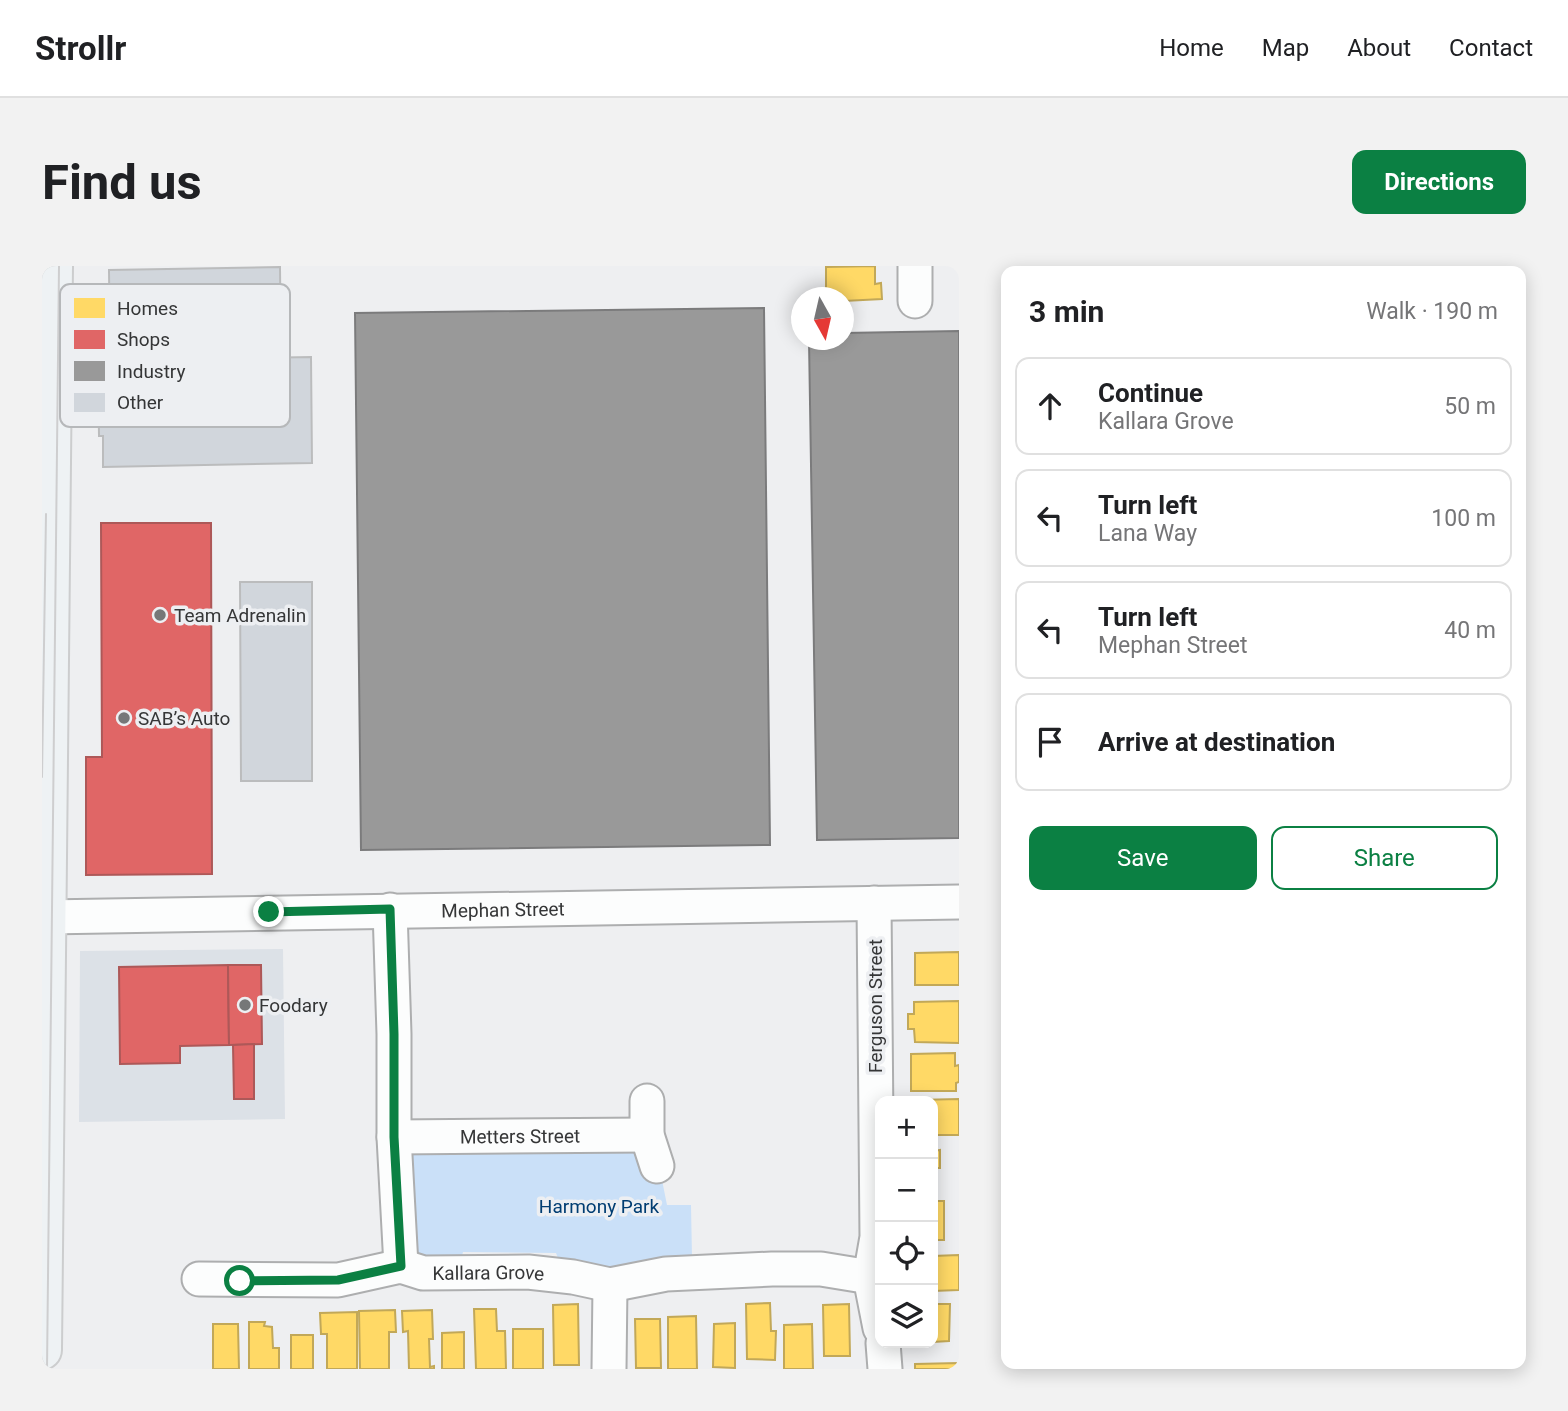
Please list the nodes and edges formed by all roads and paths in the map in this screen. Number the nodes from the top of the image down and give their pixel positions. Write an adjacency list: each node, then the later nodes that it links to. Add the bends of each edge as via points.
1 (53, 266): 4 (main road)
2 (915, 266): 3 (street)
3 (915, 301)
4 (45, 767): 8 (main road)
5 (874, 902): 6 (street, Mephan Street); 7 (street, Mephan Street); 14 (street, Ferguson Street, via 877,1237)
6 (959, 902)
7 (390, 909): 8 (street, Mephan Street); 11 (street)
8 (46, 917): 19 (main road)
9 (647, 1101): 10 (street)
10 (647, 1135): 11 (street, Metters Street); 12 (street)
11 (394, 1137): 13 (street)
12 (657, 1166)
13 (401, 1266): 15 (street, Kallara Grove, via 338,1280); 16 (street, Kallara Grove, via 423,1273 528,1272)
14 (870, 1277): 16 (street, Kallara Grove, via 821,1269 772,1269 666,1273); 17 (street)
15 (199, 1279)
16 (610, 1285): 20 (street)
17 (875, 1302)
18 (883, 1348): 21 (street)
19 (42, 1350)
20 (609, 1369)
21 (885, 1369)

